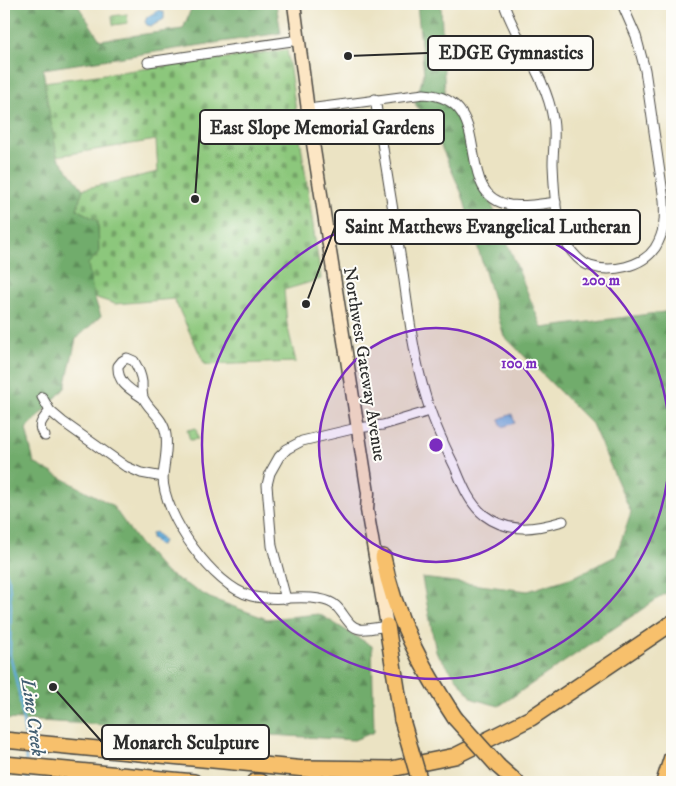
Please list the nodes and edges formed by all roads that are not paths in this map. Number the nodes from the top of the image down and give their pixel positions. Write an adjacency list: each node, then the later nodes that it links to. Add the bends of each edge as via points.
1 (294, 4): 4 (main road, Northwest Gateway Avenue)
2 (504, 4): 9 (street, via 550,104)
3 (622, 4): 8 (street, via 636,36 645,70)
4 (299, 40): 5 (street); 7 (main road, Northwest Gateway Avenue)
5 (148, 62)
6 (376, 99): 7 (street); 9 (street, via 424,94 445,99 457,106 465,118 477,173 487,193 508,205); 13 (street, via 415,348)
7 (308, 109): 14 (main road, Northwest Gateway Avenue)
8 (668, 200): 9 (street, via 666,222 655,249 645,259 614,269 590,266 578,258 561,232)
9 (556, 202)
10 (42, 397): 12 (street)
11 (143, 398): 16 (street, via 159,417 166,434 167,458)
12 (50, 411): 15 (street, via 40,426); 16 (street, via 126,466)
13 (430, 411): 14 (street, via 390,424); 18 (street, via 478,510 505,525 524,529)
14 (357, 428): 17 (main road, Northwest Gateway Avenue); 20 (street, via 302,441 279,457 270,473 267,485 272,546)
15 (45, 436)
16 (163, 477): 20 (street, via 169,508 179,527 225,583 250,596)
17 (368, 493): 19 (main road, Northwest Gateway Avenue, via 375,510); 22 (main road, Northwest Gateway Avenue, via 367,510)
18 (563, 520)
19 (384, 557): 32 (highway, bridge, via 400,615 432,682 455,718)
20 (286, 599): 22 (street, via 327,601 360,629)
21 (672, 623): 26 (highway, via 530,718 455,756 391,769)
22 (387, 626): 31 (highway, bridge, via 402,720)
23 (4, 740): 26 (highway)
24 (672, 757): 33 (highway)
25 (4, 764): 27 (highway)
26 (306, 768): 30 (highway)
27 (194, 782)
28 (254, 782): 29 (highway)
29 (261, 782)
30 (390, 782)
31 (420, 782)
32 (516, 782)
33 (664, 782)

